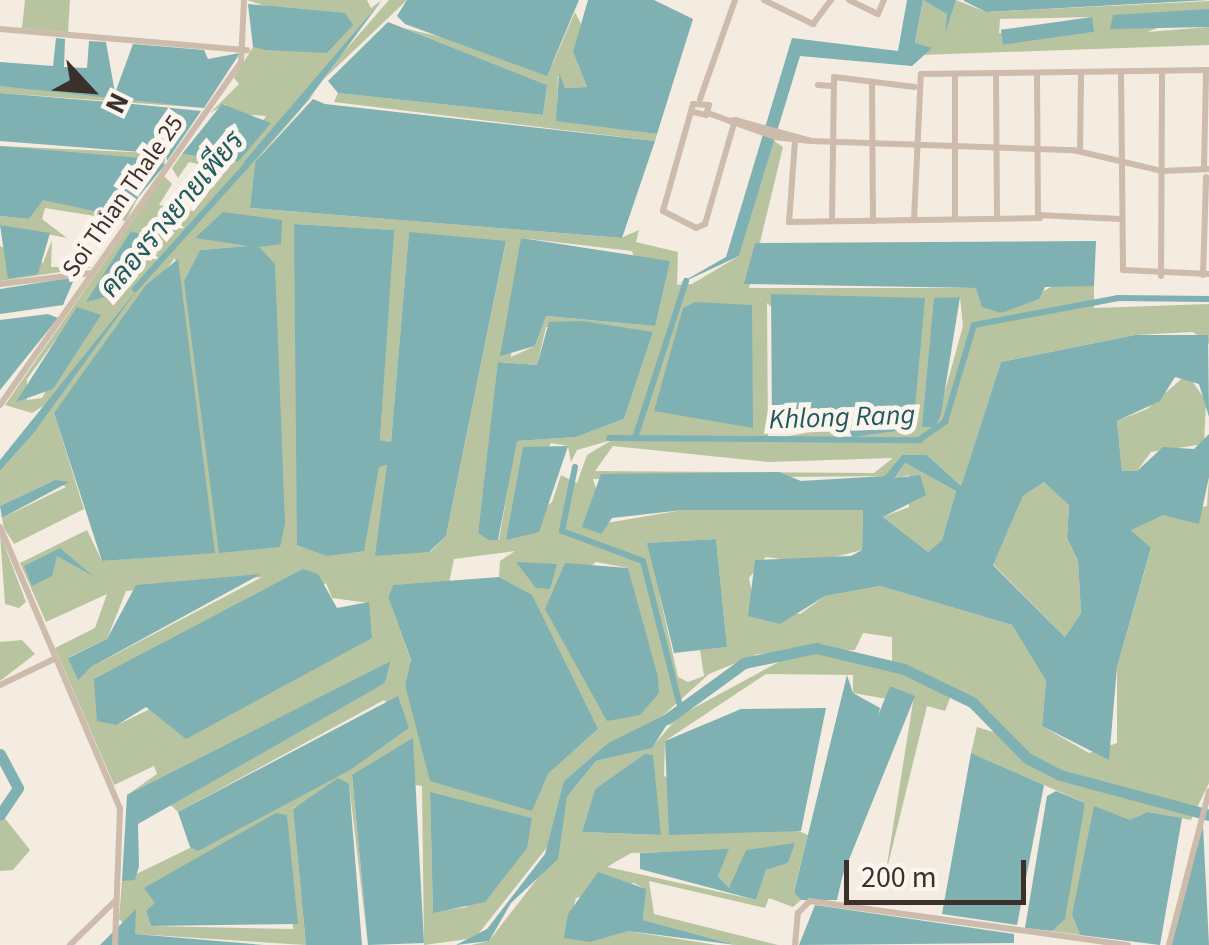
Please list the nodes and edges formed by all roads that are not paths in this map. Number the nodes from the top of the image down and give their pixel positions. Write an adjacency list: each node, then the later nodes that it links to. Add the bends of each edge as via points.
1 (244, 0): 8 (street)
2 (736, 0): 20 (street)
3 (764, 0): 4 (street, via 813,24)
4 (831, 0)
5 (849, 0): 6 (street, via 878,19)
6 (884, 0)
7 (0, 30): 8 (street)
8 (248, 50): 44 (street, Soi Thian Thale 25)
9 (1207, 70): 10 (street); 36 (street)
10 (1162, 72): 12 (street); 35 (street)
11 (955, 74): 14 (street); 19 (street, via 921,74); 30 (street)
12 (1121, 74): 13 (street); 34 (street)
13 (1082, 75): 15 (street); 33 (street)
14 (996, 76): 15 (street); 31 (street)
15 (1037, 76): 32 (street)
16 (872, 82): 18 (street, via 836,76); 19 (street); 28 (street)
17 (818, 84): 18 (street)
18 (832, 86): 27 (street)
19 (914, 87): 29 (street)
20 (700, 99): 21 (street); 22 (street)
21 (693, 112): 22 (street); 23 (street, via 663,211 696,228 705,224)
22 (708, 113): 23 (street)
23 (733, 122): 24 (street)
24 (776, 134): 25 (street); 26 (street)
25 (795, 140): 26 (street); 42 (street, via 783,217)
26 (811, 141): 27 (street)
27 (830, 142): 28 (street); 42 (street)
28 (871, 146): 29 (street); 43 (street)
29 (914, 146): 30 (street); 41 (street)
30 (954, 146): 31 (street); 39 (street)
31 (996, 147): 32 (street); 37 (street)
32 (1038, 148): 33 (street); 38 (street)
33 (1080, 151): 34 (street)
34 (1121, 162): 35 (street); 40 (street)
35 (1162, 171): 36 (street); 46 (street)
36 (1207, 173): 45 (street)
37 (996, 218): 38 (street); 39 (street)
38 (1040, 218): 40 (street)
39 (955, 219): 41 (street)
40 (1120, 219): 46 (street, via 1124,272)
41 (914, 220): 43 (street)
42 (832, 221): 43 (street)
43 (873, 221)
44 (94, 274): 47 (street); 48 (street, Soi Thian Thale 25)
45 (1206, 275): 46 (street)
46 (1162, 276)
47 (0, 284)
48 (0, 406)
49 (0, 527): 50 (street)
50 (52, 654): 51 (street); 53 (street, via 120,808)
51 (0, 685)
52 (1209, 791): 59 (street)
53 (114, 901): 55 (street); 56 (street)
54 (1073, 941): 57 (street, via 810,901 798,913); 58 (street)
55 (70, 945)
56 (115, 945)
57 (795, 945)
58 (1128, 945)
59 (1168, 945)

